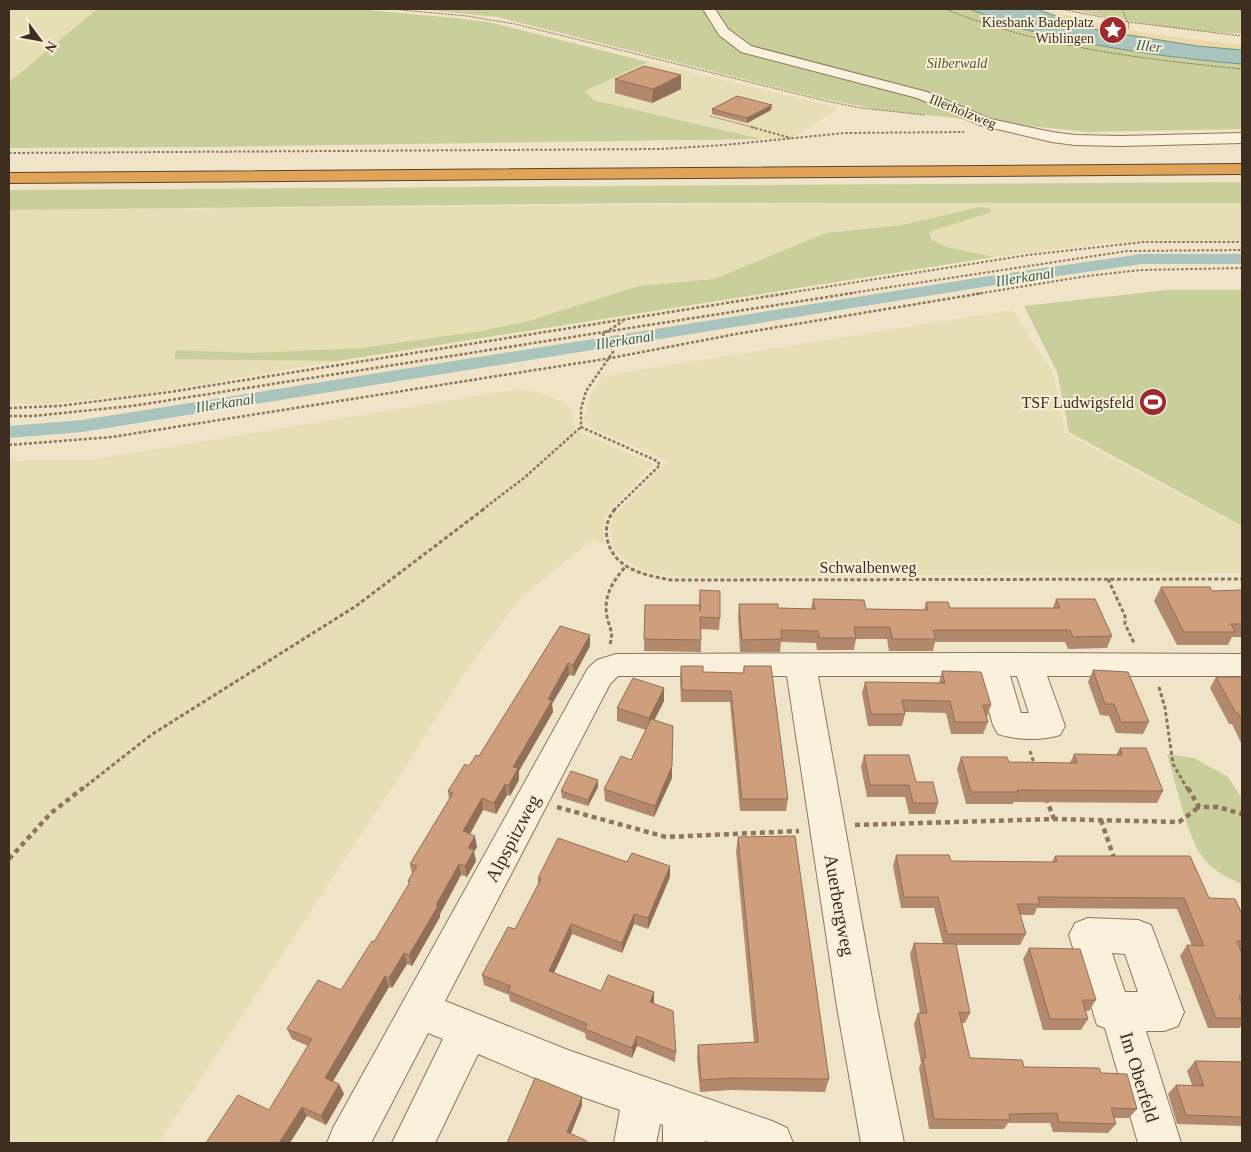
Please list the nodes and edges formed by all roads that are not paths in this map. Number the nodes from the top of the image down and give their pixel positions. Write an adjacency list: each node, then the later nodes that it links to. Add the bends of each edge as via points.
1 (708, 9): 2 (street, Illerholzweg, via 727,37 746,50 922,95 985,122 1005,127 1075,140)
2 (1242, 138)
3 (1242, 158): 4 (highway)
4 (9, 167)
5 (1242, 168): 6 (highway)
6 (9, 178)
7 (990, 664): 8 (street); 8 (street, via 1009,726 1049,726); 10 (street)
8 (1028, 664): 9 (street)
9 (1242, 665)
10 (801, 666): 11 (street, Alpspitzweg, via 616,665 599,676); 20 (street, Auerbergweg, via 857,1007)
11 (419, 1010): 13 (street); 16 (street, Alpspitzweg)
12 (1120, 1011): 21 (street, Im Oberfeld)
13 (469, 1030): 14 (street); 17 (street)
14 (644, 1098): 15 (street); 18 (street)
15 (684, 1128): 19 (street)
16 (348, 1143)
17 (413, 1143)
18 (635, 1143)
19 (772, 1143)
20 (883, 1143)
21 (1160, 1143)

